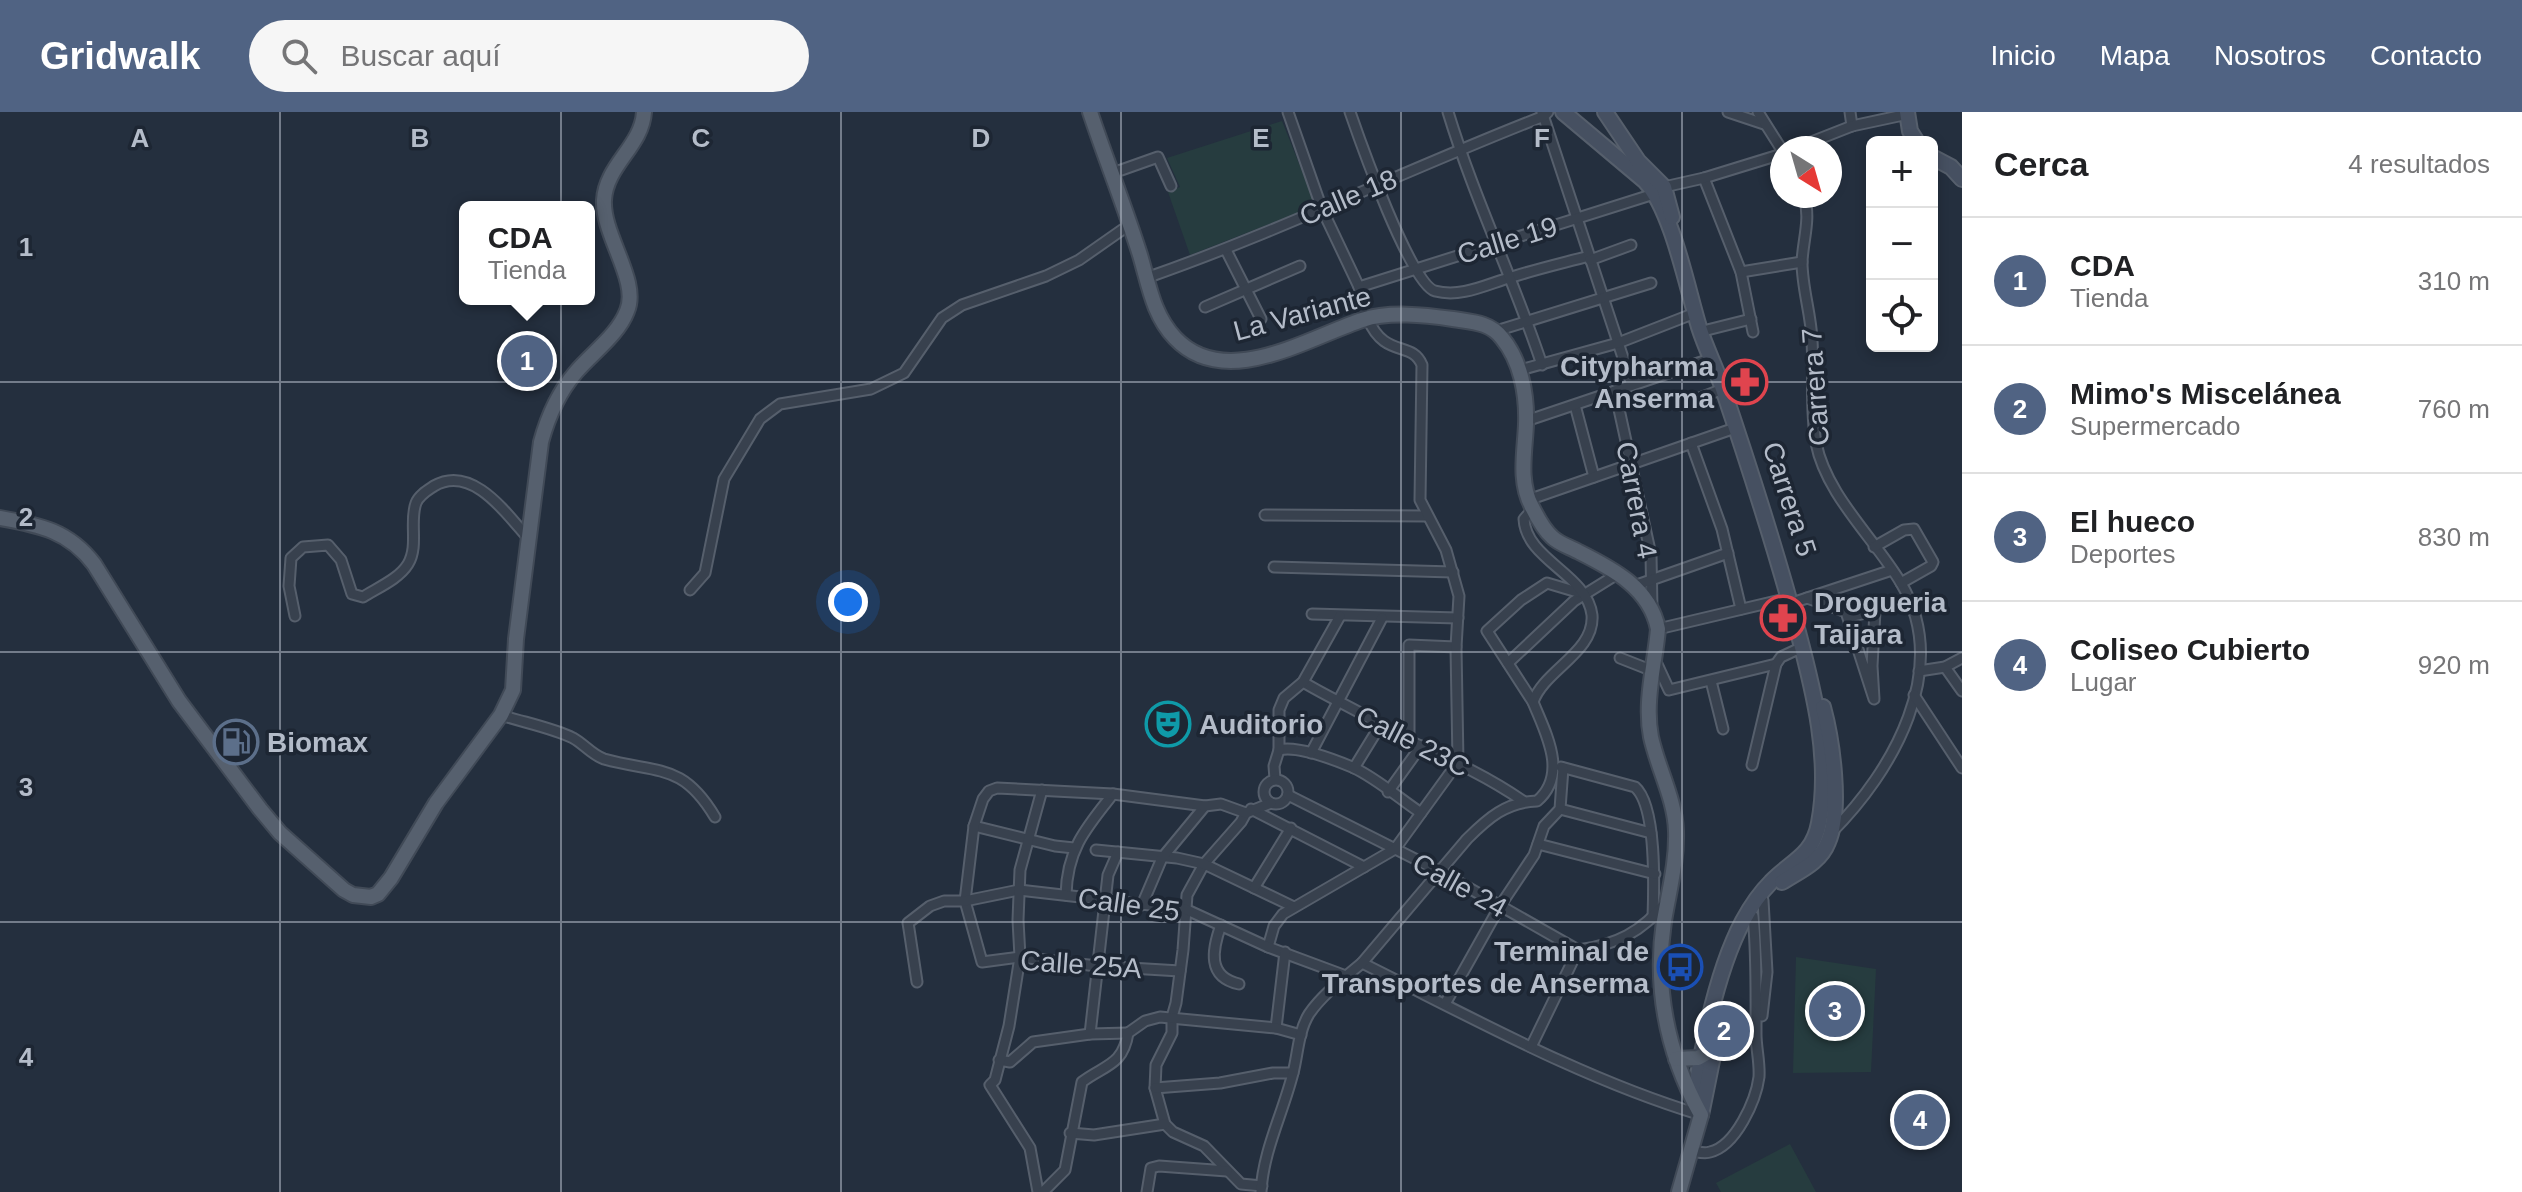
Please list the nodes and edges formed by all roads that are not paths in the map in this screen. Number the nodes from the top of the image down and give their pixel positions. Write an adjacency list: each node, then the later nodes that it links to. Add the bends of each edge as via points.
1 (644, 112): 72 (main road, via 637,137 610,177 604,198 629,306 553,406 541,442)
2 (1090, 112): 21 (main road, La Variante)
3 (1288, 112): 28 (street)
4 (1350, 112): 24 (street)
5 (1448, 112): 18 (street)
6 (1563, 112): 26 (street, Carrera 5)
7 (1605, 112): 26 (street, Carrera 5)
8 (1728, 112): 13 (street)
9 (1758, 112): 13 (street)
10 (1850, 112): 14 (street)
11 (1545, 113): 18 (street, Calle 18); 29 (street)
12 (1908, 113): 14 (street); 17 (street)
13 (1764, 124): 15 (street)
14 (1852, 126): 16 (street)
15 (1772, 136)
16 (1827, 136)
17 (1913, 136)
18 (1459, 149): 24 (street, Calle 18); 31 (street)
19 (1770, 156): 22 (street, Calle 19)
20 (1938, 160): 23 (street)
21 (1110, 174): 25 (street, via 1158,157); 30 (main road, La Variante)
22 (1704, 178): 26 (street, Calle 19); 38 (street)
23 (1962, 179)
24 (1376, 185): 28 (street, Calle 18); 37 (street)
25 (1171, 186)
26 (1659, 190): 29 (street, Calle 19); 46 (street, Carrera 5); 51 (street, Carrera 5)
27 (1806, 208): 35 (street, Carrera 7)
28 (1322, 209): 33 (street, Calle 18); 42 (street)
29 (1579, 218): 31 (street, Calle 19); 34 (street)
30 (1129, 225): 40 (main road, La Variante); 82 (street, via 1079,260 962,305 942,318 904,373 871,389 780,404 760,419 724,479 705,573)
31 (1497, 242): 37 (street, Calle 19); 39 (street)
32 (1631, 245): 34 (street)
33 (1226, 250): 40 (street, Calle 18); 43 (street)
34 (1589, 258): 39 (street); 44 (street)
35 (1802, 262): 38 (street); 73 (street, Carrera 7, via 1812,338 1816,444 1828,477)
36 (1300, 266): 43 (street)
37 (1415, 269): 39 (street, via 1422,283 1438,292 1470,291); 42 (street, Calle 19)
38 (1741, 272): 49 (street)
39 (1511, 277): 50 (street)
40 (1146, 278): 48 (main road, La Variante, via 1162,321 1175,338 1210,359 1277,353)
41 (1651, 283): 44 (street)
42 (1359, 287): 48 (street)
43 (1245, 289): 45 (street); 47 (street)
44 (1603, 299): 50 (street); 54 (street)
45 (1205, 307)
46 (1695, 313): 54 (street); 55 (street, Carrera 5)
47 (1261, 319)
48 (1366, 319): 52 (main road, La Variante, via 1438,317); 70 (street, via 1383,343 1421,359 1420,500)
49 (1751, 319): 51 (street); 53 (street)
50 (1528, 323): 52 (street); 56 (street)
51 (1707, 330): 84 (street, Carrera 5)
52 (1496, 331): 57 (main road)
53 (1753, 332)
54 (1618, 343): 56 (street); 58 (street)
55 (1710, 359): 58 (street); 59 (street, Carrera 5)
56 (1542, 365): 57 (street)
57 (1520, 370): 63 (main road)
58 (1632, 385): 60 (street)
59 (1723, 389): 62 (street); 64 (street, Carrera 5)
60 (1615, 391): 61 (street); 66 (street, Carrera 4)
61 (1575, 405): 63 (street); 67 (street)
62 (1681, 405)
63 (1526, 421): 68 (main road, via 1523,463)
64 (1735, 428): 65 (street); 84 (street, Carrera 5)
65 (1691, 443): 66 (street); 74 (street)
66 (1631, 464): 67 (street); 79 (street, Carrera 4, via 1651,555)
67 (1594, 477): 68 (street)
68 (1531, 504): 78 (main road, via 1553,538); 83 (street, via 1524,519 1526,532)
69 (1265, 515): 70 (street)
70 (1426, 516): 77 (street)
71 (2, 520): 109 (main road, via 55,531 85,552 179,701 260,809 280,833 353,895 371,897 383,888 436,803)
72 (529, 539): 88 (street, via 475,484 438,484 417,502 408,565 363,597 352,594 341,560 328,545 303,547 291,558); 109 (main road, via 513,690)
73 (1874, 547): 76 (street, Carrera 7); 80 (street, via 1914,529 1933,562)
74 (1728, 553): 79 (street); 85 (street)
75 (1274, 567): 77 (street)
76 (1892, 570): 80 (street, Carrera 7); 84 (street)
77 (1453, 572): 92 (street)
78 (1619, 573): 81 (main road); 83 (street)
79 (1650, 580): 81 (street); 86 (street, Carrera 4)
80 (1901, 583): 102 (street, Carrera 7, via 1920,639)
81 (1634, 586): 86 (main road)
82 (690, 590)
83 (1584, 594): 99 (street); 99 (street, via 1547,583 1521,600 1487,631); 108 (street, via 1592,614 1589,631)
84 (1797, 599): 85 (street); 90 (street, via 1846,612); 95 (street, Carrera 5); 136 (street, Carrera 5, via 1828,726 1835,776)
85 (1741, 609): 93 (street)
86 (1652, 610): 93 (main road)
87 (1312, 614): 89 (street)
88 (295, 616)
89 (1340, 616): 91 (street); 104 (street)
90 (1848, 617): 90 (street, via 1852,637 1874,699 1875,611)
91 (1382, 618): 92 (street); 107 (street)
92 (1458, 618): 94 (street)
93 (1658, 629): 100 (main road)
94 (1456, 647): 112 (street, via 1409,645); 116 (street)
95 (1804, 653): 98 (street, via 1796,650); 180 (street, Carrera 5, via 1818,717 1819,823 1799,861 1773,880 1743,920 1727,956)
96 (1620, 658): 100 (street)
97 (1962, 658): 101 (street)
98 (1778, 661): 103 (street); 117 (street)
99 (1508, 663): 108 (street)
100 (1654, 665): 103 (street, via 1669,690); 151 (main road, via 1651,737 1676,829)
101 (1945, 667): 102 (street); 105 (street)
102 (1919, 671): 106 (street, Carrera 7)
103 (1711, 681): 111 (street)
104 (1303, 682): 107 (street, Calle 23C); 114 (street, via 1284,698 1279,710)
105 (1962, 691)
106 (1914, 695): 120 (street); 136 (street, Carrera 7, via 1874,785)
107 (1337, 702): 110 (street, Calle 23C); 115 (street)
108 (1533, 702): 118 (street)
109 (501, 715): 132 (street, via 571,738 604,758 676,776 692,785)
110 (1381, 724): 112 (street, Calle 23C); 119 (street)
111 (1723, 729)
112 (1409, 741): 113 (street, Calle 23C)
113 (1421, 746): 116 (street, Calle 23C); 123 (street)
114 (1279, 750): 115 (street); 121 (street)
115 (1311, 753): 119 (street)
116 (1458, 762): 126 (street, Calle 23C); 131 (street)
117 (1752, 765)
118 (1558, 766): 126 (street, via 1543,796); 129 (street); 135 (street, via 1635,787 1642,793)
119 (1354, 768): 123 (street)
120 (1962, 768)
121 (1275, 779): 125 (street, via 1287,787); 127 (street, via 1265,787)
122 (1042, 790): 124 (street); 133 (street, via 989,791); 137 (street)
123 (1388, 792): 131 (street)
124 (1113, 794): 128 (street); 139 (street)
125 (1288, 795): 127 (street); 140 (street, Calle 24)
126 (1523, 801): 146 (street, via 1485,821)
127 (1271, 803): 130 (street)
128 (1205, 806): 130 (street); 143 (street)
129 (1560, 809): 135 (street); 138 (street, via 1544,826)
130 (1249, 811): 134 (street); 144 (street)
131 (1421, 813): 140 (street)
132 (715, 817)
133 (974, 826): 137 (street); 153 (street)
134 (1291, 828): 145 (street); 148 (street)
135 (1651, 833): 147 (street)
136 (1830, 834): 152 (street, Carrera 5, via 1810,865)
137 (1028, 840): 139 (street); 149 (street)
138 (1538, 844): 147 (street); 156 (street)
139 (1074, 848): 150 (street)
140 (1395, 849): 145 (street); 146 (street, Calle 24)
141 (1096, 850): 142 (street)
142 (1118, 852): 143 (street); 154 (street, via 1108,875)
143 (1162, 858): 144 (street); 155 (street)
144 (1204, 864): 148 (street); 158 (street)
145 (1364, 867): 157 (street)
146 (1439, 871): 156 (street, Calle 24); 166 (street)
147 (1655, 874): 160 (street)
148 (1254, 888): 157 (street)
149 (1019, 890): 150 (street, Calle 25); 153 (street, Calle 25); 165 (street)
150 (1066, 895): 154 (street, Calle 25)
151 (1669, 899): 160 (street); 181 (main road, via 1661,980)
152 (1763, 900): 159 (street, Carrera 5); 178 (street, via 1767,972)
153 (965, 901): 165 (street, Calle 25A, via 982,962); 170 (street, Calle 25, via 930,906 908,923)
154 (1107, 901): 155 (street, Calle 25); 167 (street)
155 (1142, 905): 158 (street, Calle 25)
156 (1500, 906): 163 (street, Calle 24); 172 (street)
157 (1294, 907): 162 (street, via 1274,926)
158 (1185, 909): 161 (street, Calle 25); 168 (street)
159 (1753, 916): 178 (street); 180 (street, Carrera 5, via 1730,966)
160 (1653, 918): 163 (street, via 1619,941)
161 (1221, 925): 162 (street, Calle 25); 171 (street, via 1214,945 1218,974)
162 (1268, 947): 164 (street, Calle 25)
163 (1578, 950): 179 (street)
164 (1285, 952): 169 (street, Calle 25); 174 (street)
165 (1020, 957): 167 (street, Calle 25A); 182 (street)
166 (1362, 963): 169 (street); 172 (street)
167 (1097, 966): 168 (street, Calle 25A); 176 (street)
168 (1180, 971): 173 (street)
169 (1346, 976): 177 (street, via 1310,1014)
170 (917, 982)
171 (1239, 984)
172 (1445, 1004): 179 (street)
173 (1172, 1017): 174 (street); 175 (street, via 1145,1021); 184 (street, via 1172,1033 1156,1065)
174 (1276, 1028): 177 (street)
175 (1128, 1033): 176 (street); 187 (street, via 1114,1063 1082,1082)
176 (1090, 1034): 182 (street, via 1033,1042 1010,1062)
177 (1301, 1035): 183 (street)
178 (1756, 1043): 188 (street, via 1758,1077 1743,1122 1722,1146 1711,1152)
179 (1531, 1047): 185 (street, via 1653,1100)
180 (1708, 1053): 181 (main road); 185 (street, Carrera 5)
181 (1676, 1059): 185 (main road)
182 (999, 1060): 192 (street, via 990,1085 1030,1148)
183 (1293, 1073): 184 (street); 191 (street)
184 (1155, 1088): 186 (street)
185 (1697, 1108): 188 (main road, Carrera 5)
186 (1165, 1124): 187 (street, via 1094,1135); 189 (street, via 1204,1146)
187 (1070, 1133): 192 (street, via 1065,1170)
188 (1692, 1151): 190 (main road, Carrera 5)
189 (1227, 1171): 191 (street, via 1241,1184); 193 (street, via 1151,1168)
190 (1682, 1186)
191 (1262, 1189)
192 (1040, 1192)
193 (1147, 1192)

